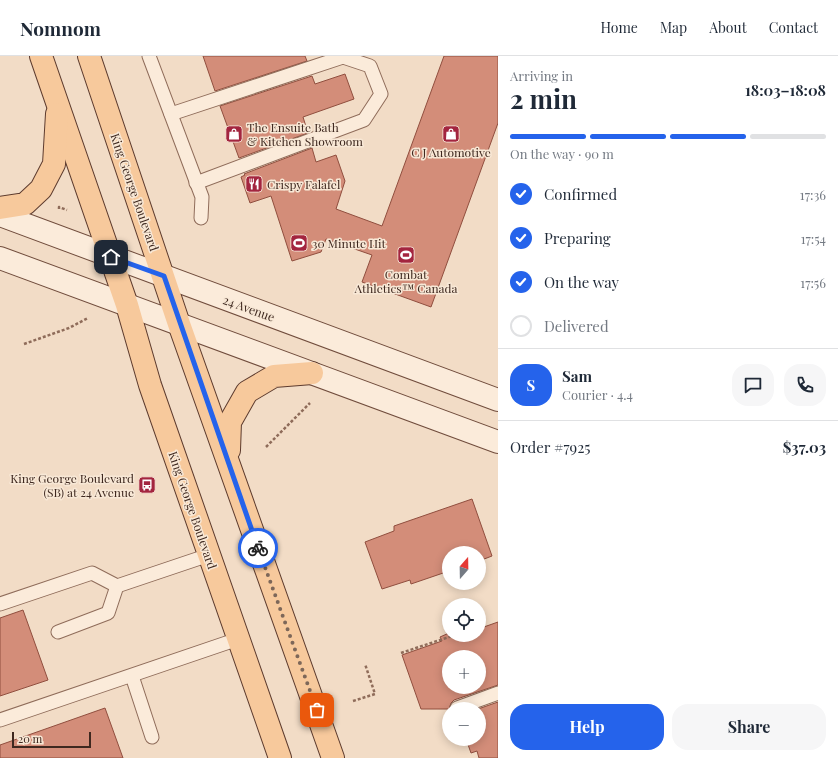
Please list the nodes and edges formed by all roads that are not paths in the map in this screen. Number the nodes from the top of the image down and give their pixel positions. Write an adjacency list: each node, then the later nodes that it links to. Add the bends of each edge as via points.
1 (42, 56): 4 (main road, King George Boulevard)
2 (89, 56): 12 (main road, King George Boulevard)
3 (149, 56): 5 (lane)
4 (57, 103): 7 (main road, via 54,164 41,189 25,204); 10 (main road, King George Boulevard)
5 (171, 114): 6 (lane); 6 (lane, via 343,57 370,66 381,94 364,120)
6 (196, 183): 9 (lane, via 202,197)
7 (0, 208)
8 (0, 215): 10 (main road, 24 Avenue)
9 (201, 218)
10 (111, 257): 12 (main road, 24 Avenue); 13 (main road, King George Boulevard)
11 (0, 258): 13 (main road)
12 (164, 276): 14 (main road, King George Boulevard); 16 (main road, 24 Avenue)
13 (127, 305): 14 (main road); 19 (main road, King George Boulevard, via 150,385)
14 (179, 324): 15 (main road); 18 (main road, King George Boulevard)
15 (312, 373): 17 (main road); 18 (main road, via 274,376 247,392 230,422)
16 (498, 400)
17 (498, 442)
18 (229, 463): 30 (main road, King George Boulevard)
19 (209, 555): 20 (lane); 23 (main road, King George Boulevard)
20 (117, 586): 21 (lane, via 92,573); 22 (lane, via 108,614)
21 (0, 604)
22 (58, 632)
23 (238, 640): 24 (lane); 29 (main road, King George Boulevard)
24 (132, 676): 27 (lane); 28 (lane)
25 (498, 693): 26 (lane)
26 (473, 702)
27 (0, 720)
28 (152, 736)
29 (280, 758)
30 (333, 758)

